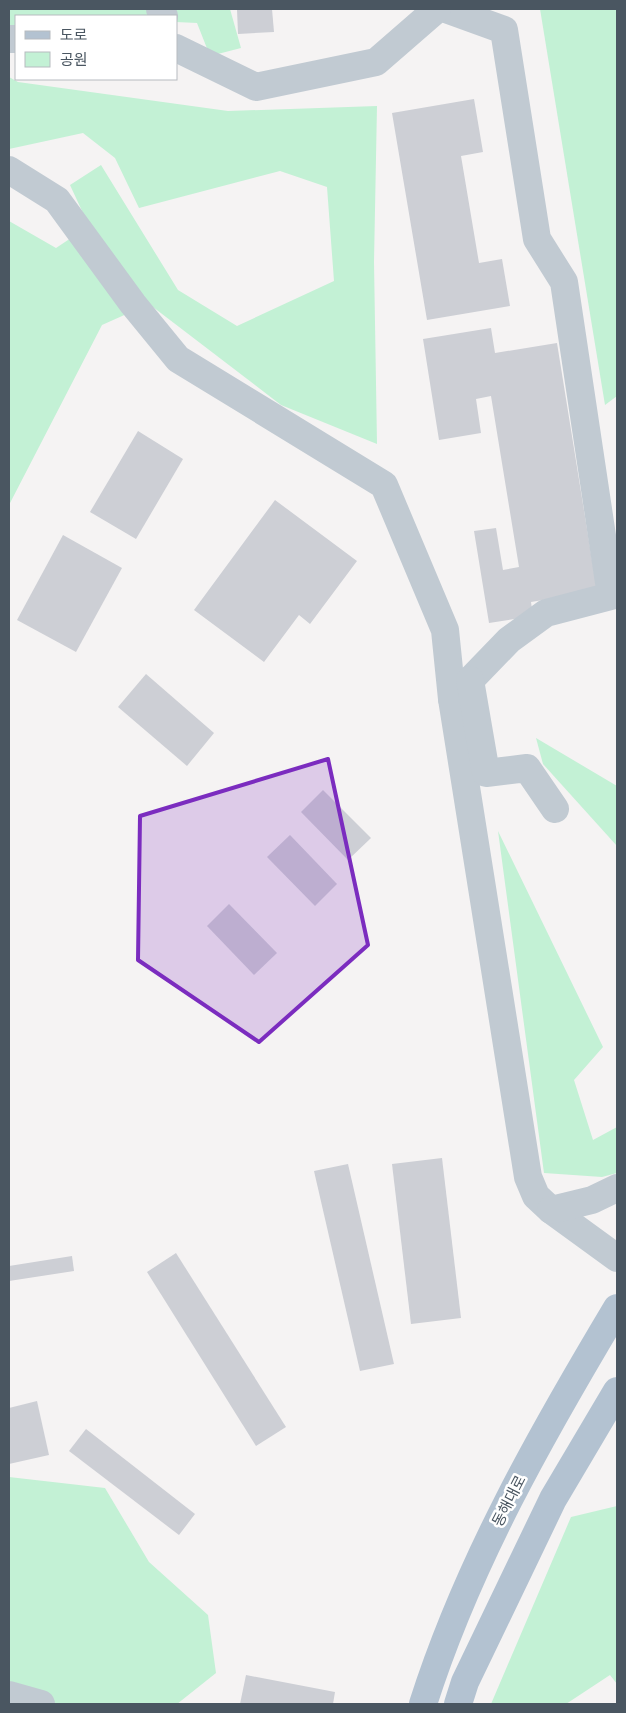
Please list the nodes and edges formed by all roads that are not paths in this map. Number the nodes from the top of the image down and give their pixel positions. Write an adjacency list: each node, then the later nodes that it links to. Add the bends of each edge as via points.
1 (437, 9): 3 (street, via 376,62 256,87)
2 (446, 9): 5 (street, via 504,30 536,239 564,282 611,596 546,613 509,640)
3 (178, 47)
4 (9, 170): 5 (street, via 57,200 133,304 178,359 384,485 444,630)
5 (461, 690): 6 (street, via 486,773 527,768); 8 (street, via 528,1177 536,1196)
6 (555, 809)
7 (617, 1188): 8 (street, via 592,1200)
8 (551, 1210): 9 (street)
9 (617, 1258)
10 (617, 1308): 14 (main road, 동해대로, via 517,1482 474,1570 445,1639)
11 (617, 1391): 15 (main road, via 553,1500 473,1664)
12 (9, 1695): 13 (street)
13 (41, 1704)
14 (424, 1704)
15 (458, 1704)

